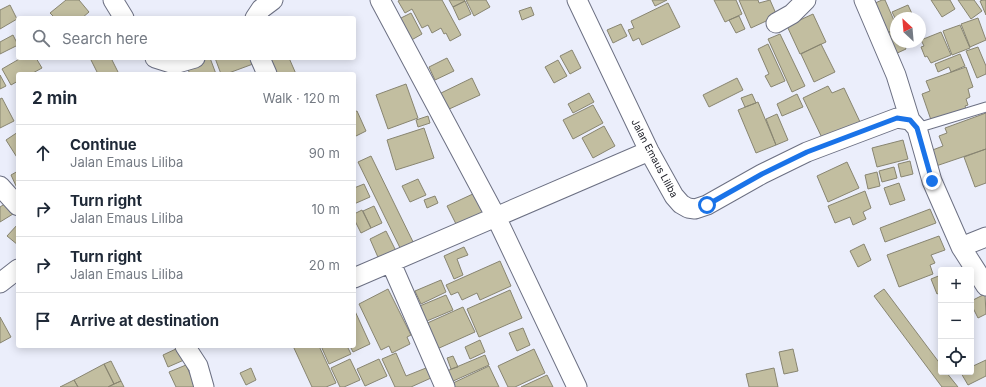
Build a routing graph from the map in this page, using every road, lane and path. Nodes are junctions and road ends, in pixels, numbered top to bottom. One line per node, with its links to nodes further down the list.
1 (113, 0): 7 (street)
2 (273, 0): 8 (street)
3 (380, 0): 19 (street)
4 (577, 0): 16 (street, Jalan Emaus Liliba)
5 (864, 0): 15 (street)
6 (803, 1): 9 (street)
7 (123, 16)
8 (256, 16)
9 (776, 23)
10 (161, 60): 11 (street)
11 (188, 60)
12 (261, 60): 13 (street)
13 (266, 72)
14 (986, 107): 15 (lane)
15 (914, 124): 16 (street, Jalan Emaus Liliba); 21 (street)
16 (649, 151): 19 (street)
17 (0, 186): 18 (street)
18 (16, 204)
19 (496, 217): 22 (street); 30 (street)
20 (986, 236): 21 (street)
21 (961, 247): 26 (street)
22 (391, 263): 24 (street); 29 (street)
23 (16, 271): 25 (street)
24 (356, 277)
25 (0, 283)
26 (986, 286)
27 (190, 348): 28 (street)
28 (204, 387)
29 (445, 387)
30 (577, 387)

